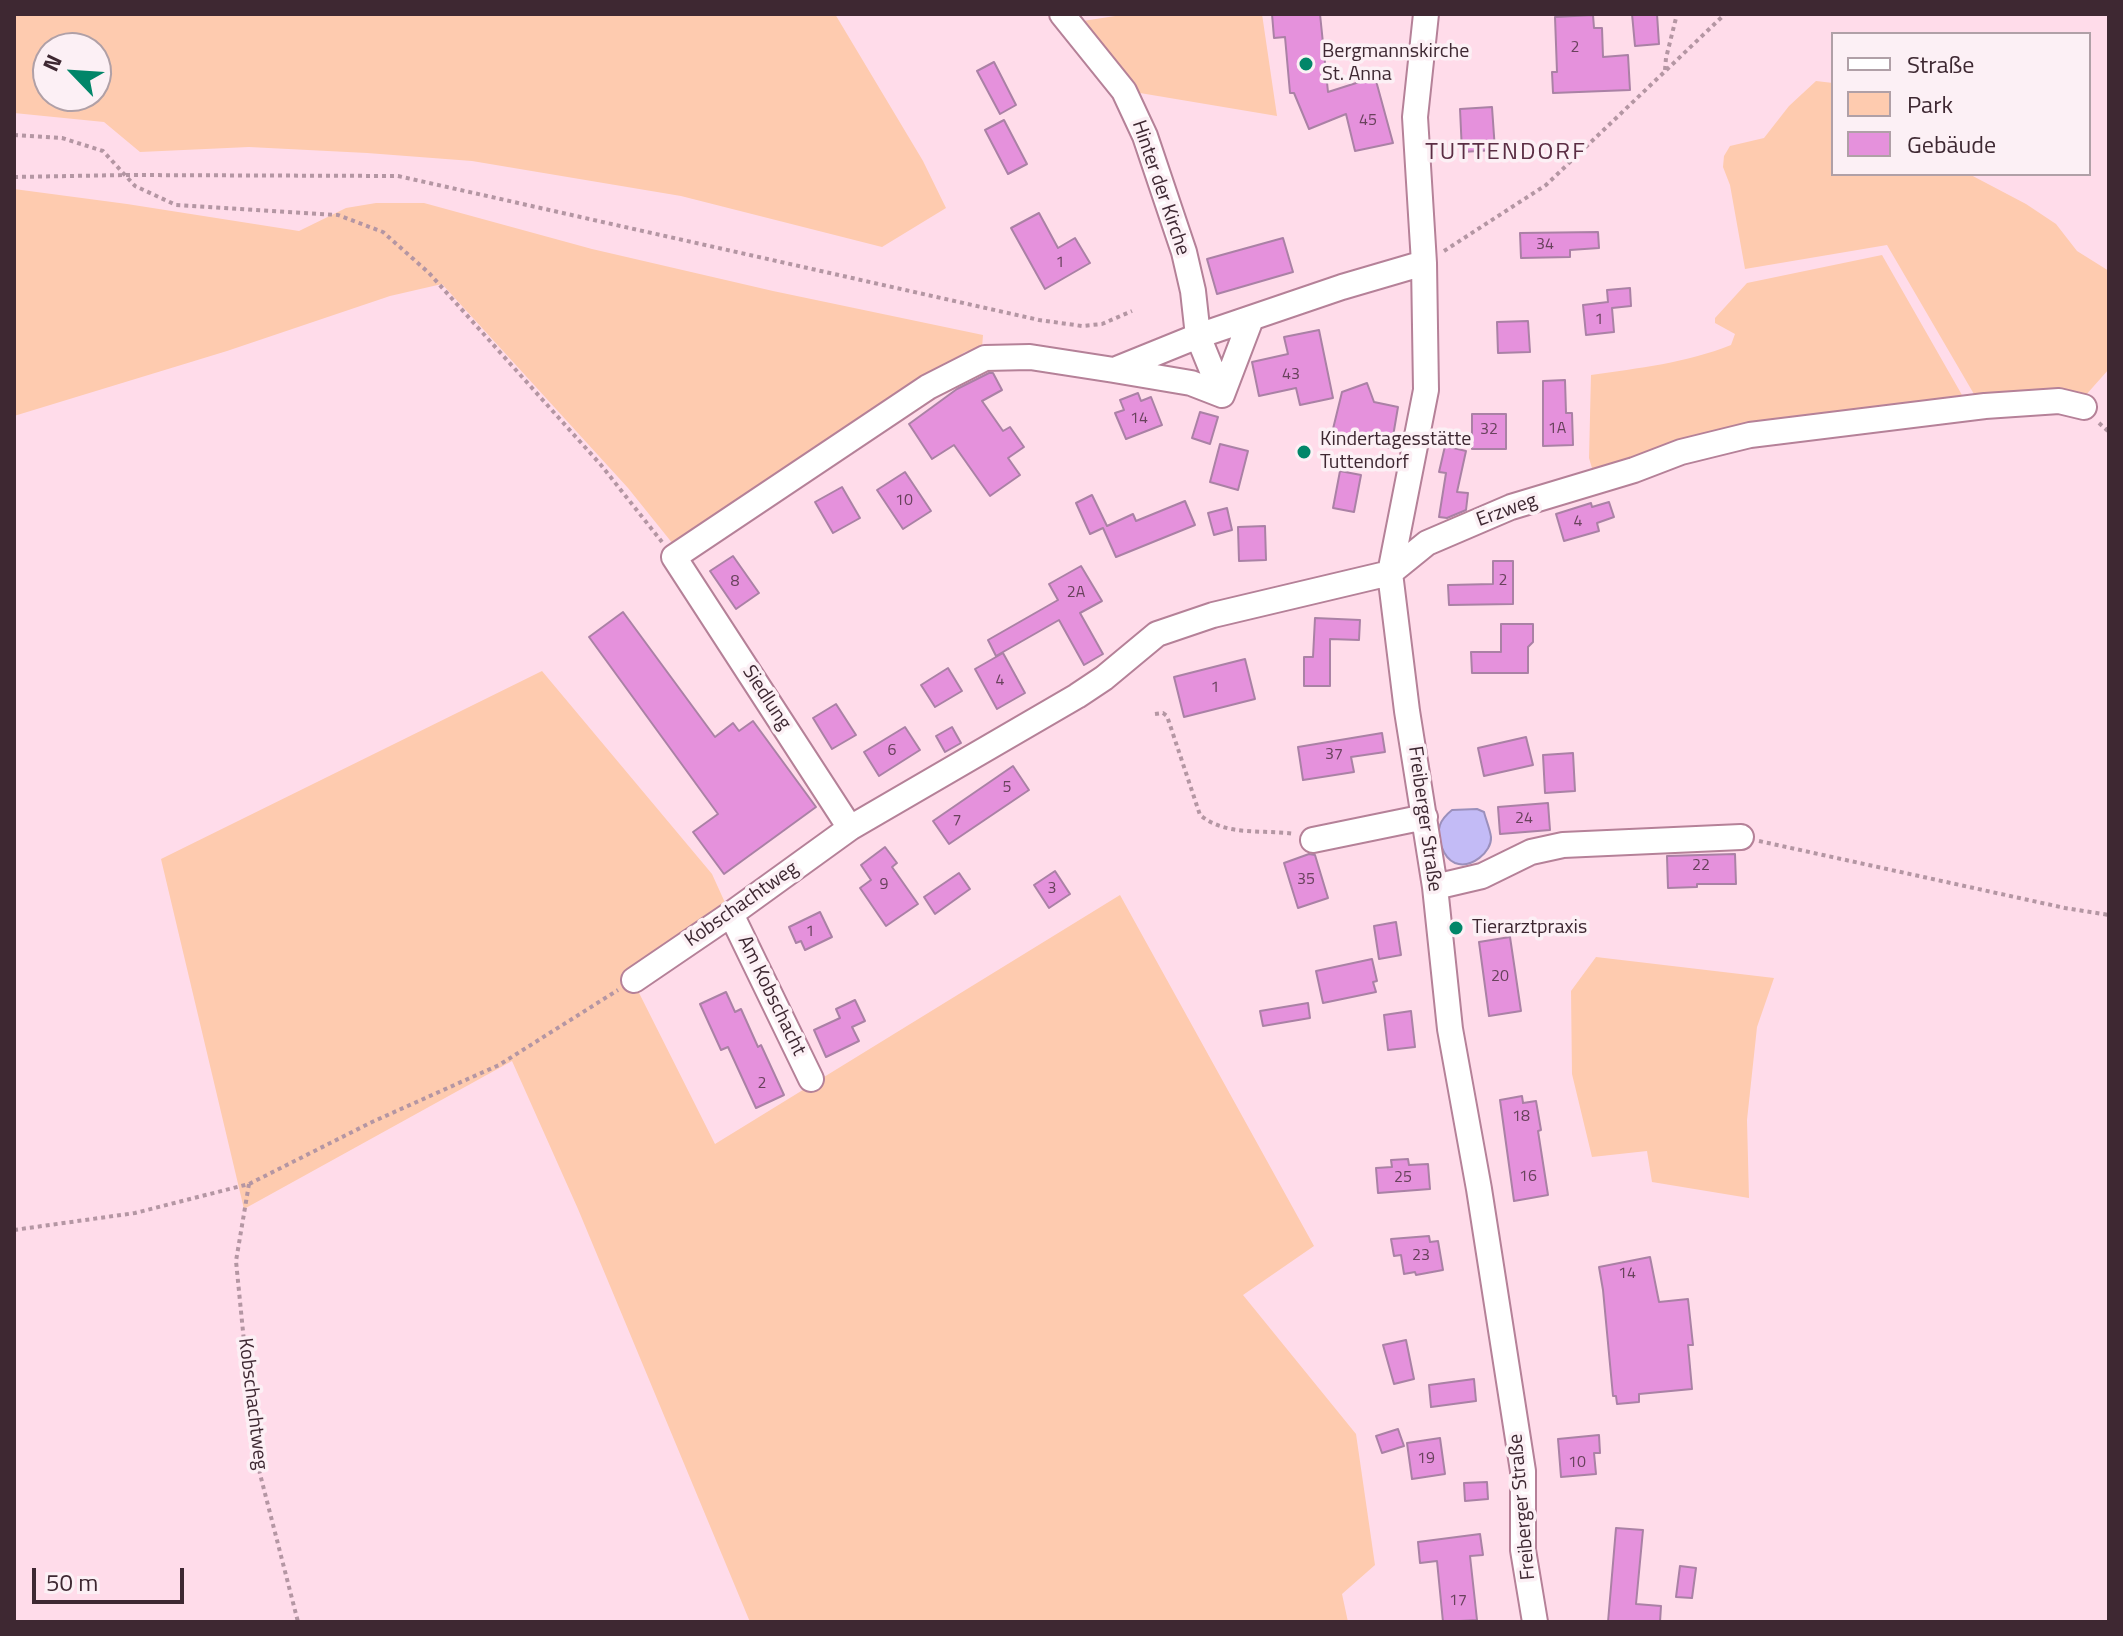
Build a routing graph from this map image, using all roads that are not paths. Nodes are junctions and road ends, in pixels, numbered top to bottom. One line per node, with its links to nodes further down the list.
1 (1062, 14): 5 (street, Hinter der Kirche)
2 (1426, 14): 3 (street, Freiberger Straße)
3 (1424, 263): 4 (street); 9 (street, Freiberger Straße)
4 (1251, 319): 5 (street); 7 (street)
5 (1198, 336): 6 (street); 7 (street)
6 (1114, 370): 7 (street); 11 (street, Siedlung)
7 (1222, 395)
8 (2084, 407): 9 (street, Erzweg)
9 (1390, 573): 10 (street, Freiberger Straße); 11 (street)
10 (1425, 817): 13 (street); 14 (street, Freiberger Straße)
11 (850, 828): 15 (street, Kobschachtweg)
12 (1741, 837): 14 (street)
13 (1313, 840)
14 (1435, 887): 18 (street, Freiberger Straße)
15 (731, 914): 16 (street, Kobschachtweg); 17 (street, Am Kobschacht)
16 (634, 980)
17 (811, 1079)
18 (1535, 1622)

